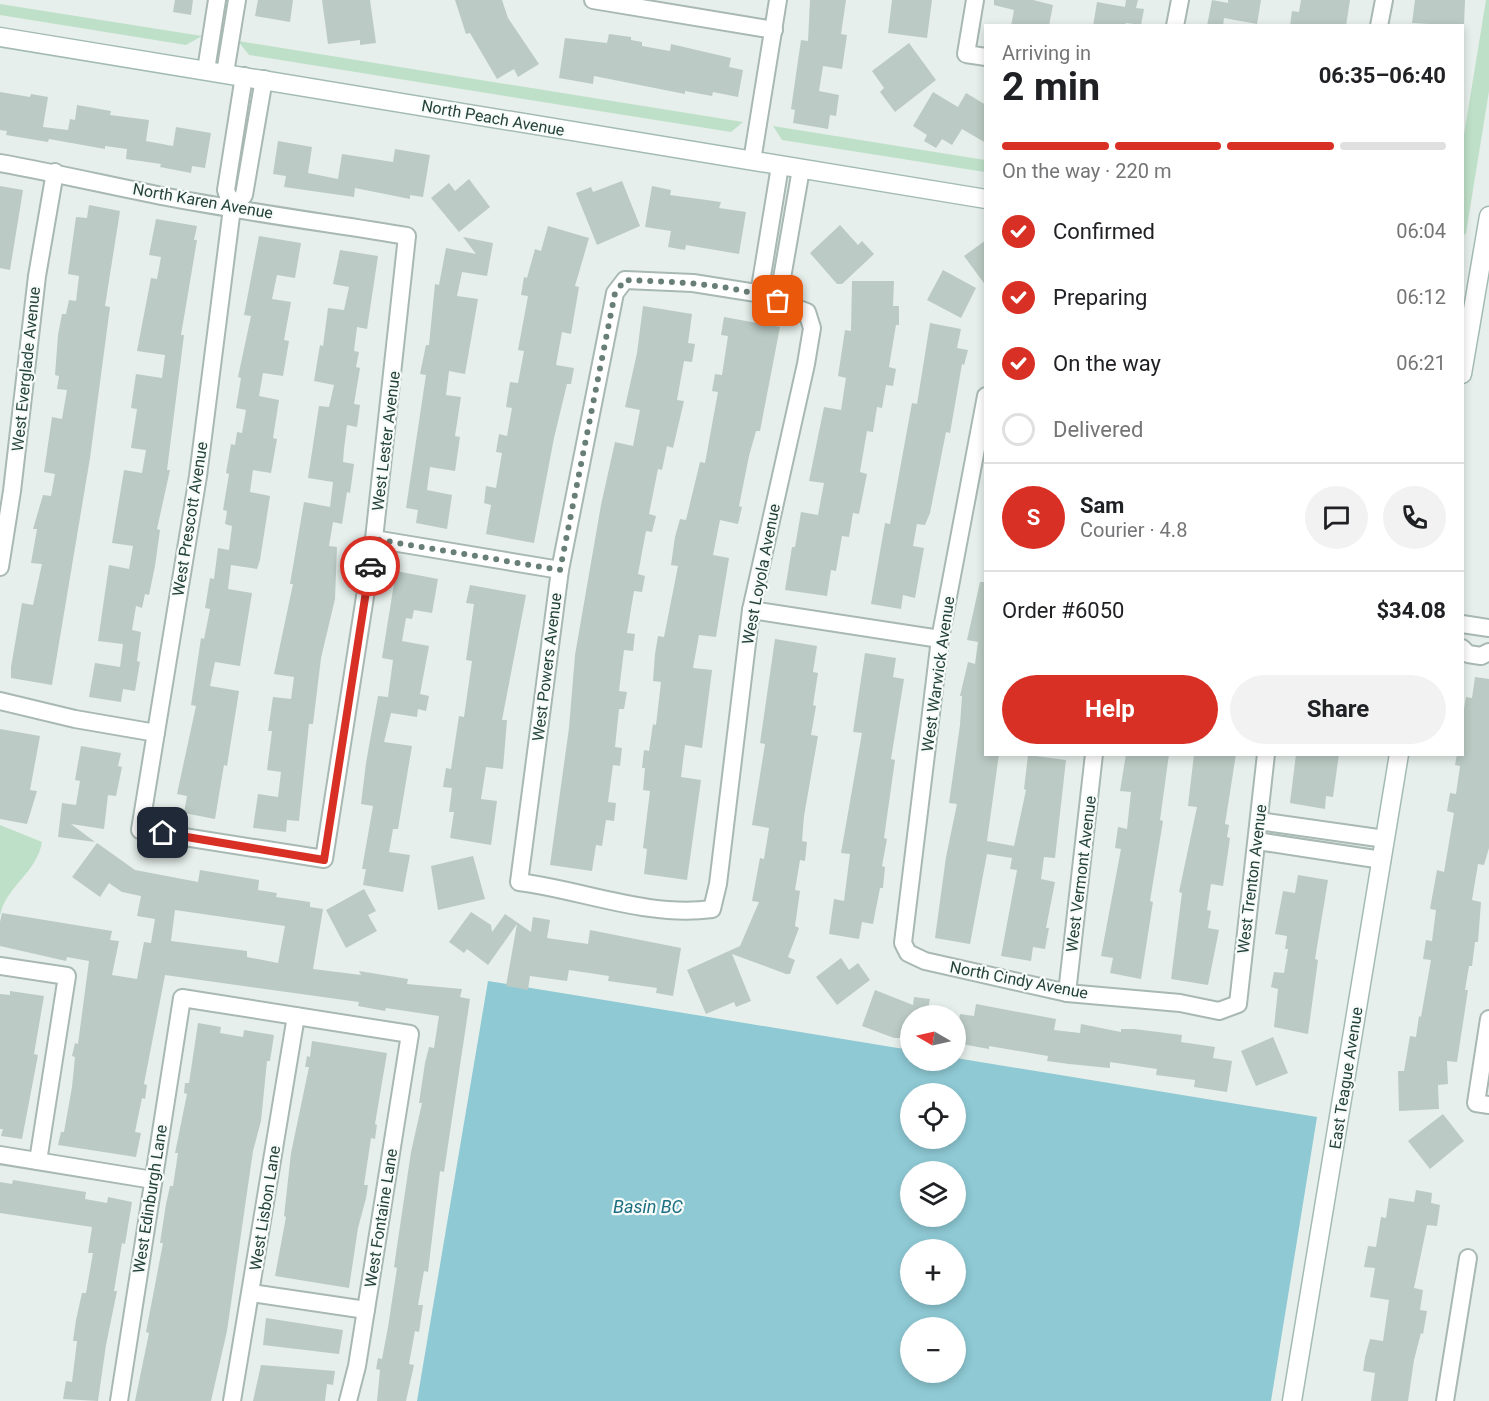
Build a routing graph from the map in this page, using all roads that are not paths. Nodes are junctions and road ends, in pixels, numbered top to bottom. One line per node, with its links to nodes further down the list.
1 (217, 0): 13 (street)
2 (237, 0): 14 (street)
3 (593, 0): 10 (street)
4 (778, 0): 10 (street)
5 (975, 0): 12 (street)
6 (1180, 0): 8 (street)
7 (1384, 0): 9 (street)
8 (1175, 24)
9 (1379, 24)
10 (774, 30): 17 (street)
11 (0, 37): 13 (street, North Peach Avenue)
12 (984, 57)
13 (206, 70): 14 (street, North Peach Avenue)
14 (225, 73): 15 (street, North Peach Avenue)
15 (244, 76): 16 (street, North Peach Avenue); 23 (street, West Prescott Avenue)
16 (264, 79): 17 (street, North Peach Avenue); 23 (street, West Prescott Avenue)
17 (752, 161): 19 (street, North Peach Avenue)
18 (0, 163): 21 (street, North Karen Avenue)
19 (780, 166): 20 (street, North Peach Avenue); 27 (street)
20 (801, 169): 22 (street, North Peach Avenue); 28 (street)
21 (55, 172): 23 (street, North Karen Avenue); 32 (street, West Everglade Avenue)
22 (984, 199)
23 (232, 208): 25 (street, North Karen Avenue); 43 (street, West Prescott Avenue)
24 (1489, 216): 26 (street)
25 (407, 236): 31 (street, West Lester Avenue)
26 (1477, 274): 29 (street)
27 (759, 294): 28 (street); 33 (street, West Powers Avenue)
28 (778, 301): 34 (street, West Loyola Avenue)
29 (1464, 361)
30 (984, 407): 37 (street, West Warwick Avenue)
31 (374, 539): 33 (street); 48 (street, West Lester Avenue)
32 (0, 567)
33 (560, 570): 52 (street, West Powers Avenue)
34 (751, 610): 37 (street); 52 (street, West Loyola Avenue)
35 (1464, 624): 36 (street)
36 (1489, 628)
37 (940, 639): 53 (street, West Warwick Avenue)
38 (1464, 641): 39 (street)
39 (1489, 645)
40 (1464, 650): 41 (street)
41 (1489, 652)
42 (0, 701): 43 (street)
43 (156, 733): 48 (street, West Prescott Avenue)
44 (1094, 756): 55 (street, West Vermont Avenue)
45 (1266, 756): 47 (street, West Trenton Avenue)
46 (1399, 756): 49 (street, East Teague Avenue)
47 (1259, 821): 49 (street); 50 (street, West Trenton Avenue)
48 (140, 830)
49 (1385, 839): 51 (street, East Teague Avenue)
50 (1257, 840): 51 (street); 56 (street, West Trenton Avenue)
51 (1382, 860): 69 (street, East Teague Avenue)
52 (712, 909)
53 (908, 953): 55 (street, North Cindy Avenue)
54 (0, 966): 61 (street)
55 (1067, 993): 56 (street, North Cindy Avenue)
56 (1238, 1004)
57 (296, 1016): 62 (street, West Edinburgh Lane); 64 (street, West Lisbon Lane); 65 (street, West Fontaine Lane)
58 (1489, 1019): 59 (street)
59 (1482, 1104)
60 (0, 1155): 61 (street)
61 (38, 1161): 62 (street)
62 (153, 1180): 66 (street, West Edinburgh Lane)
63 (1468, 1258): 70 (street)
64 (251, 1293): 65 (street); 67 (street, West Lisbon Lane)
65 (366, 1310): 68 (street, West Fontaine Lane)
66 (119, 1401)
67 (232, 1401)
68 (348, 1401)
69 (1292, 1401)
70 (1445, 1401)

